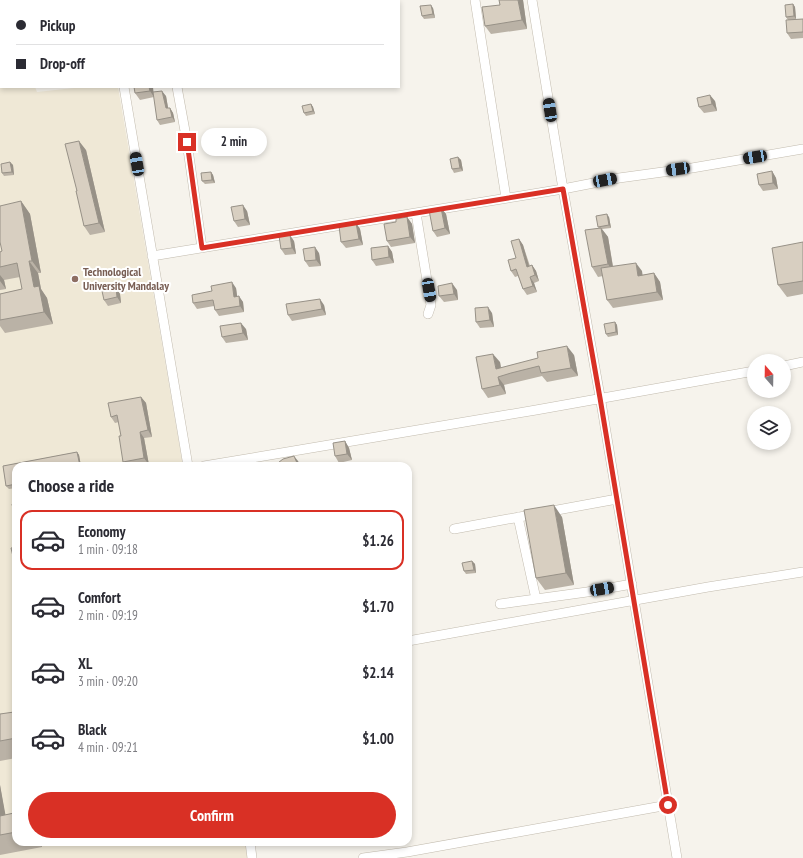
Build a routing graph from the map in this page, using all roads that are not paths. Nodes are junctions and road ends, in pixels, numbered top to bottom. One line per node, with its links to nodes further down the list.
1 (475, 0): 7 (street)
2 (532, 0): 6 (street)
3 (124, 88): 10 (street)
4 (177, 88): 9 (street)
5 (803, 149): 6 (street)
6 (563, 189): 7 (street); 15 (street)
7 (506, 198): 8 (street)
8 (416, 213): 9 (street); 11 (street)
9 (202, 248): 10 (street)
10 (152, 256): 16 (street)
11 (428, 314)
12 (803, 362): 13 (street)
13 (791, 365)
14 (747, 372): 15 (street)
15 (600, 398): 17 (street); 18 (street)
16 (187, 462)
17 (229, 462)
18 (617, 499): 19 (street); 22 (street)
19 (518, 517): 20 (street); 23 (street)
20 (454, 529)
21 (803, 572): 24 (street)
22 (632, 584): 23 (street); 24 (street)
23 (536, 599): 25 (street)
24 (634, 601): 26 (street); 27 (street)
25 (500, 604)
26 (412, 640)
27 (668, 805): 29 (street); 32 (street)
28 (250, 846): 30 (street)
29 (408, 855): 31 (street)
30 (252, 858)
31 (363, 858)
32 (677, 858)

